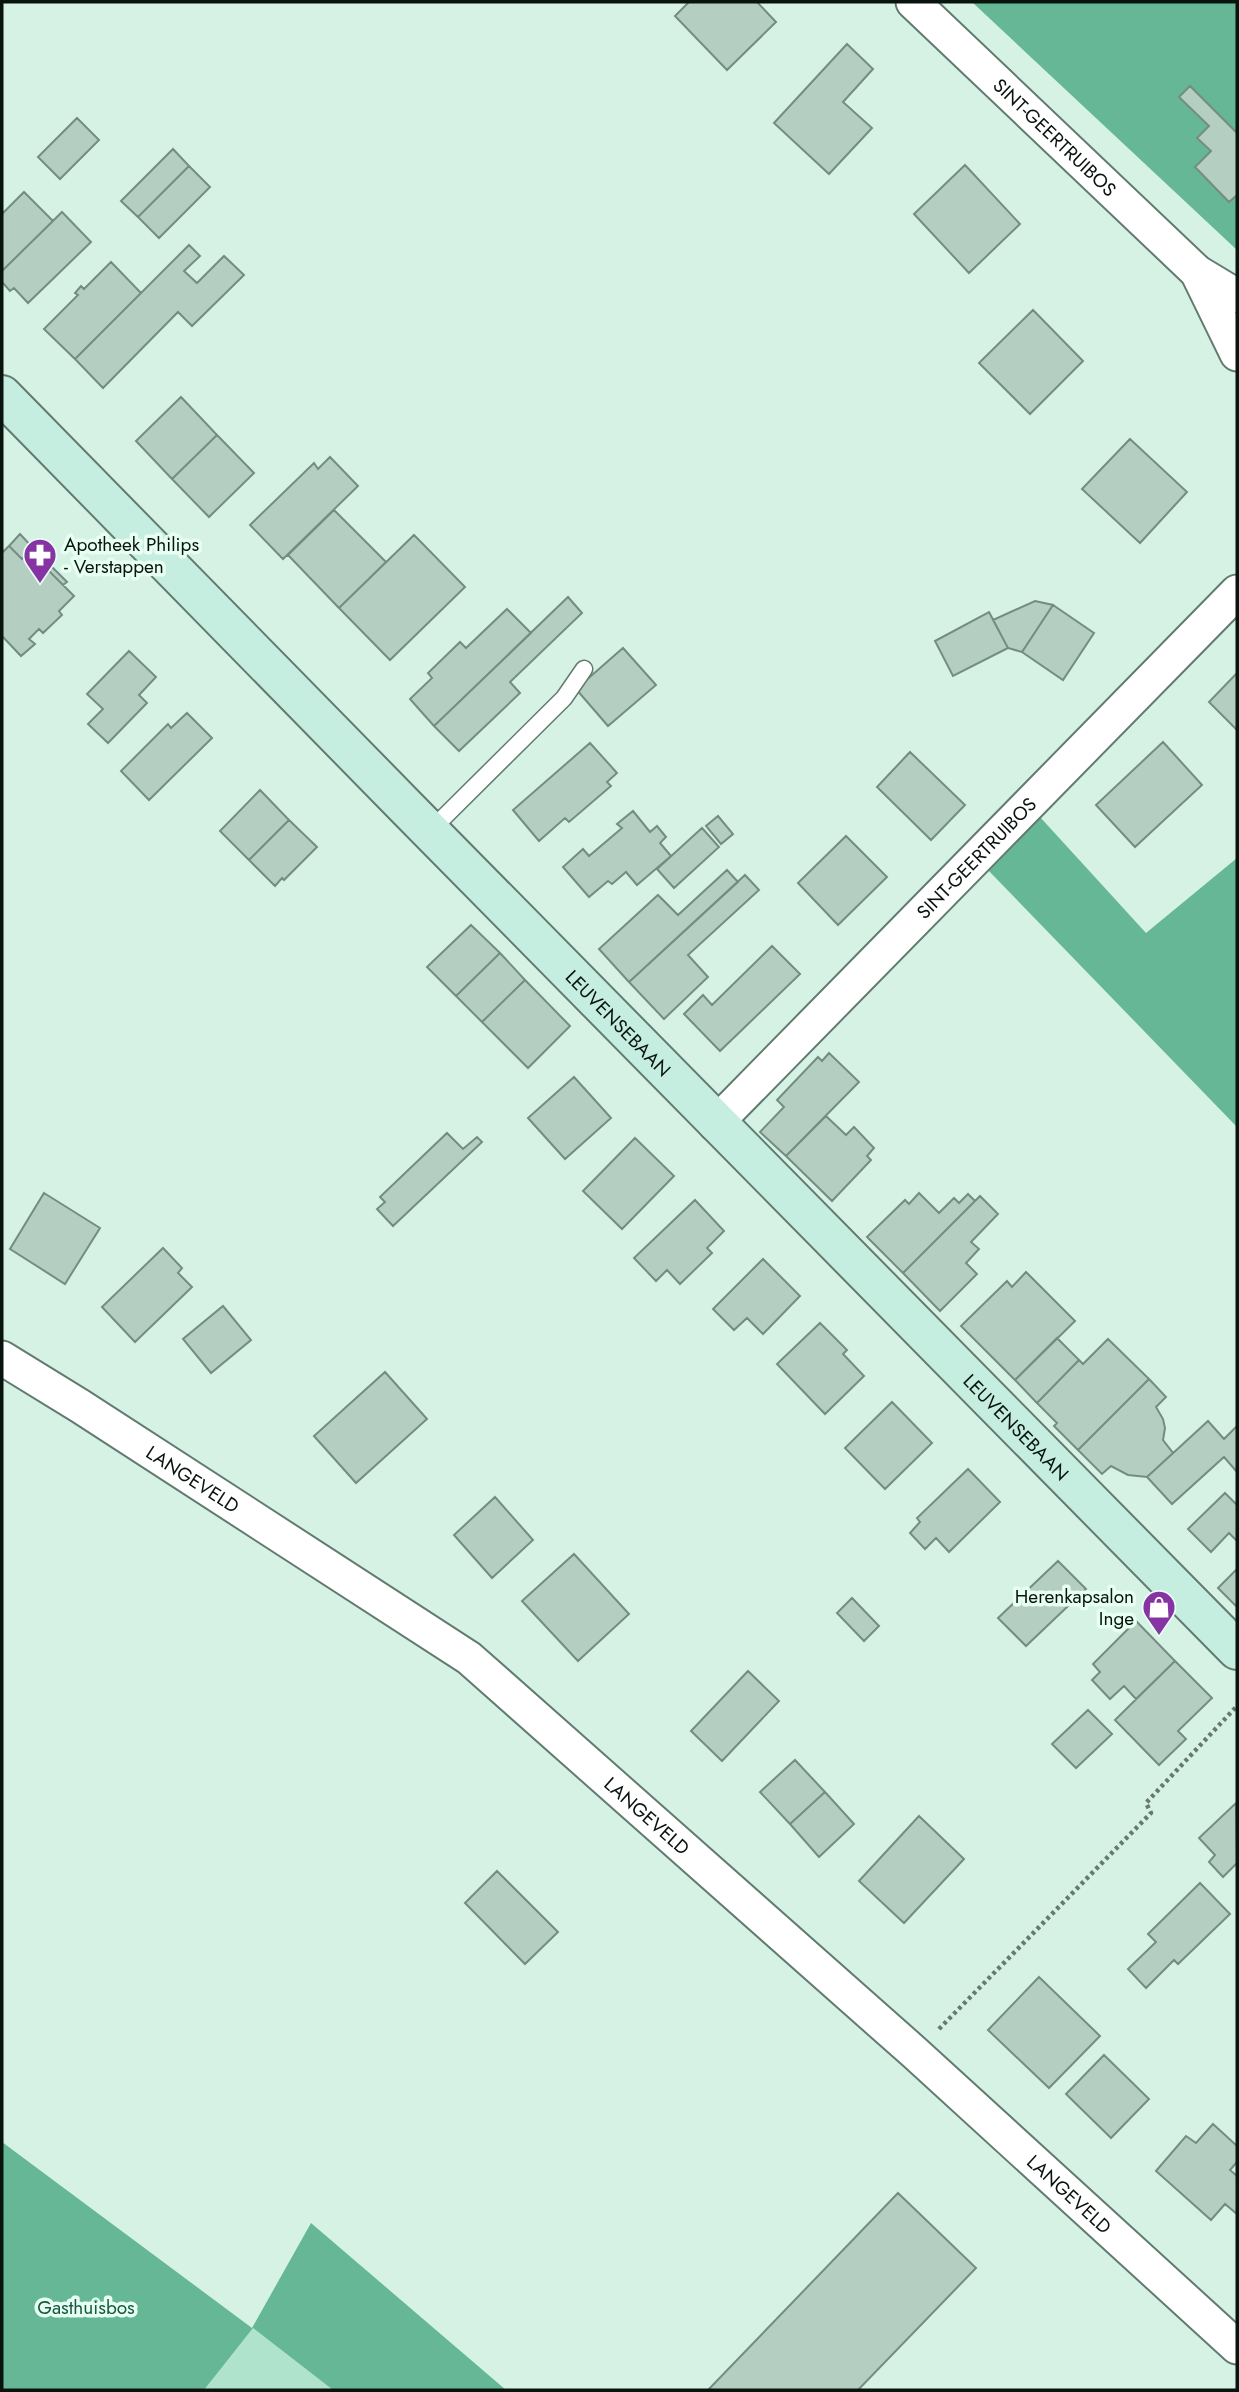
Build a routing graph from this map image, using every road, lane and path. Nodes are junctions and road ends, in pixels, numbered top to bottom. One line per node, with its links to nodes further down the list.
1 (912, 2): 2 (street, SINT-GEERTRUIBOS)
2 (1197, 272): 3 (street, SINT-GEERTRUIBOS); 4 (street, SINT-GEERTRUIBOS)
3 (1237, 296)
4 (1237, 354)
5 (2, 395): 8 (street, LEUVENSEBAAN)
6 (1237, 592): 9 (street, SINT-GEERTRUIBOS)
7 (584, 669): 8 (lane)
8 (431, 830): 9 (street, LEUVENSEBAAN)
9 (715, 1124): 11 (street, LEUVENSEBAAN)
10 (2, 1358): 13 (street, LANGEVELD)
11 (1237, 1650)
12 (1237, 1706): 13 (path)
13 (915, 2053): 14 (street, LANGEVELD)
14 (1237, 2347)

